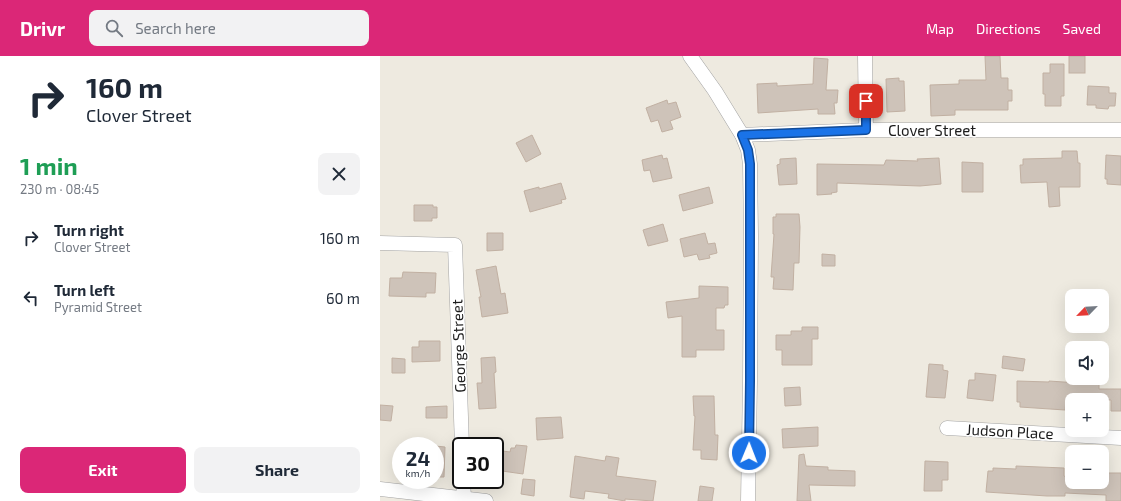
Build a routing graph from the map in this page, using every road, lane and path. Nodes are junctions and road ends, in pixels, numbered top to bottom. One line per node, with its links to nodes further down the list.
1 (690, 56): 5 (street)
2 (865, 56): 3 (street)
3 (866, 130): 4 (street, Clover Street); 5 (street, Clover Street)
4 (1121, 130)
5 (742, 135): 14 (street)
6 (380, 243): 8 (street, George Street)
7 (947, 428): 9 (street, Judson Place)
8 (462, 437)
9 (1121, 438)
10 (380, 489): 12 (street)
11 (464, 489): 12 (street)
12 (464, 498): 13 (street)
13 (486, 501)
14 (748, 501)

